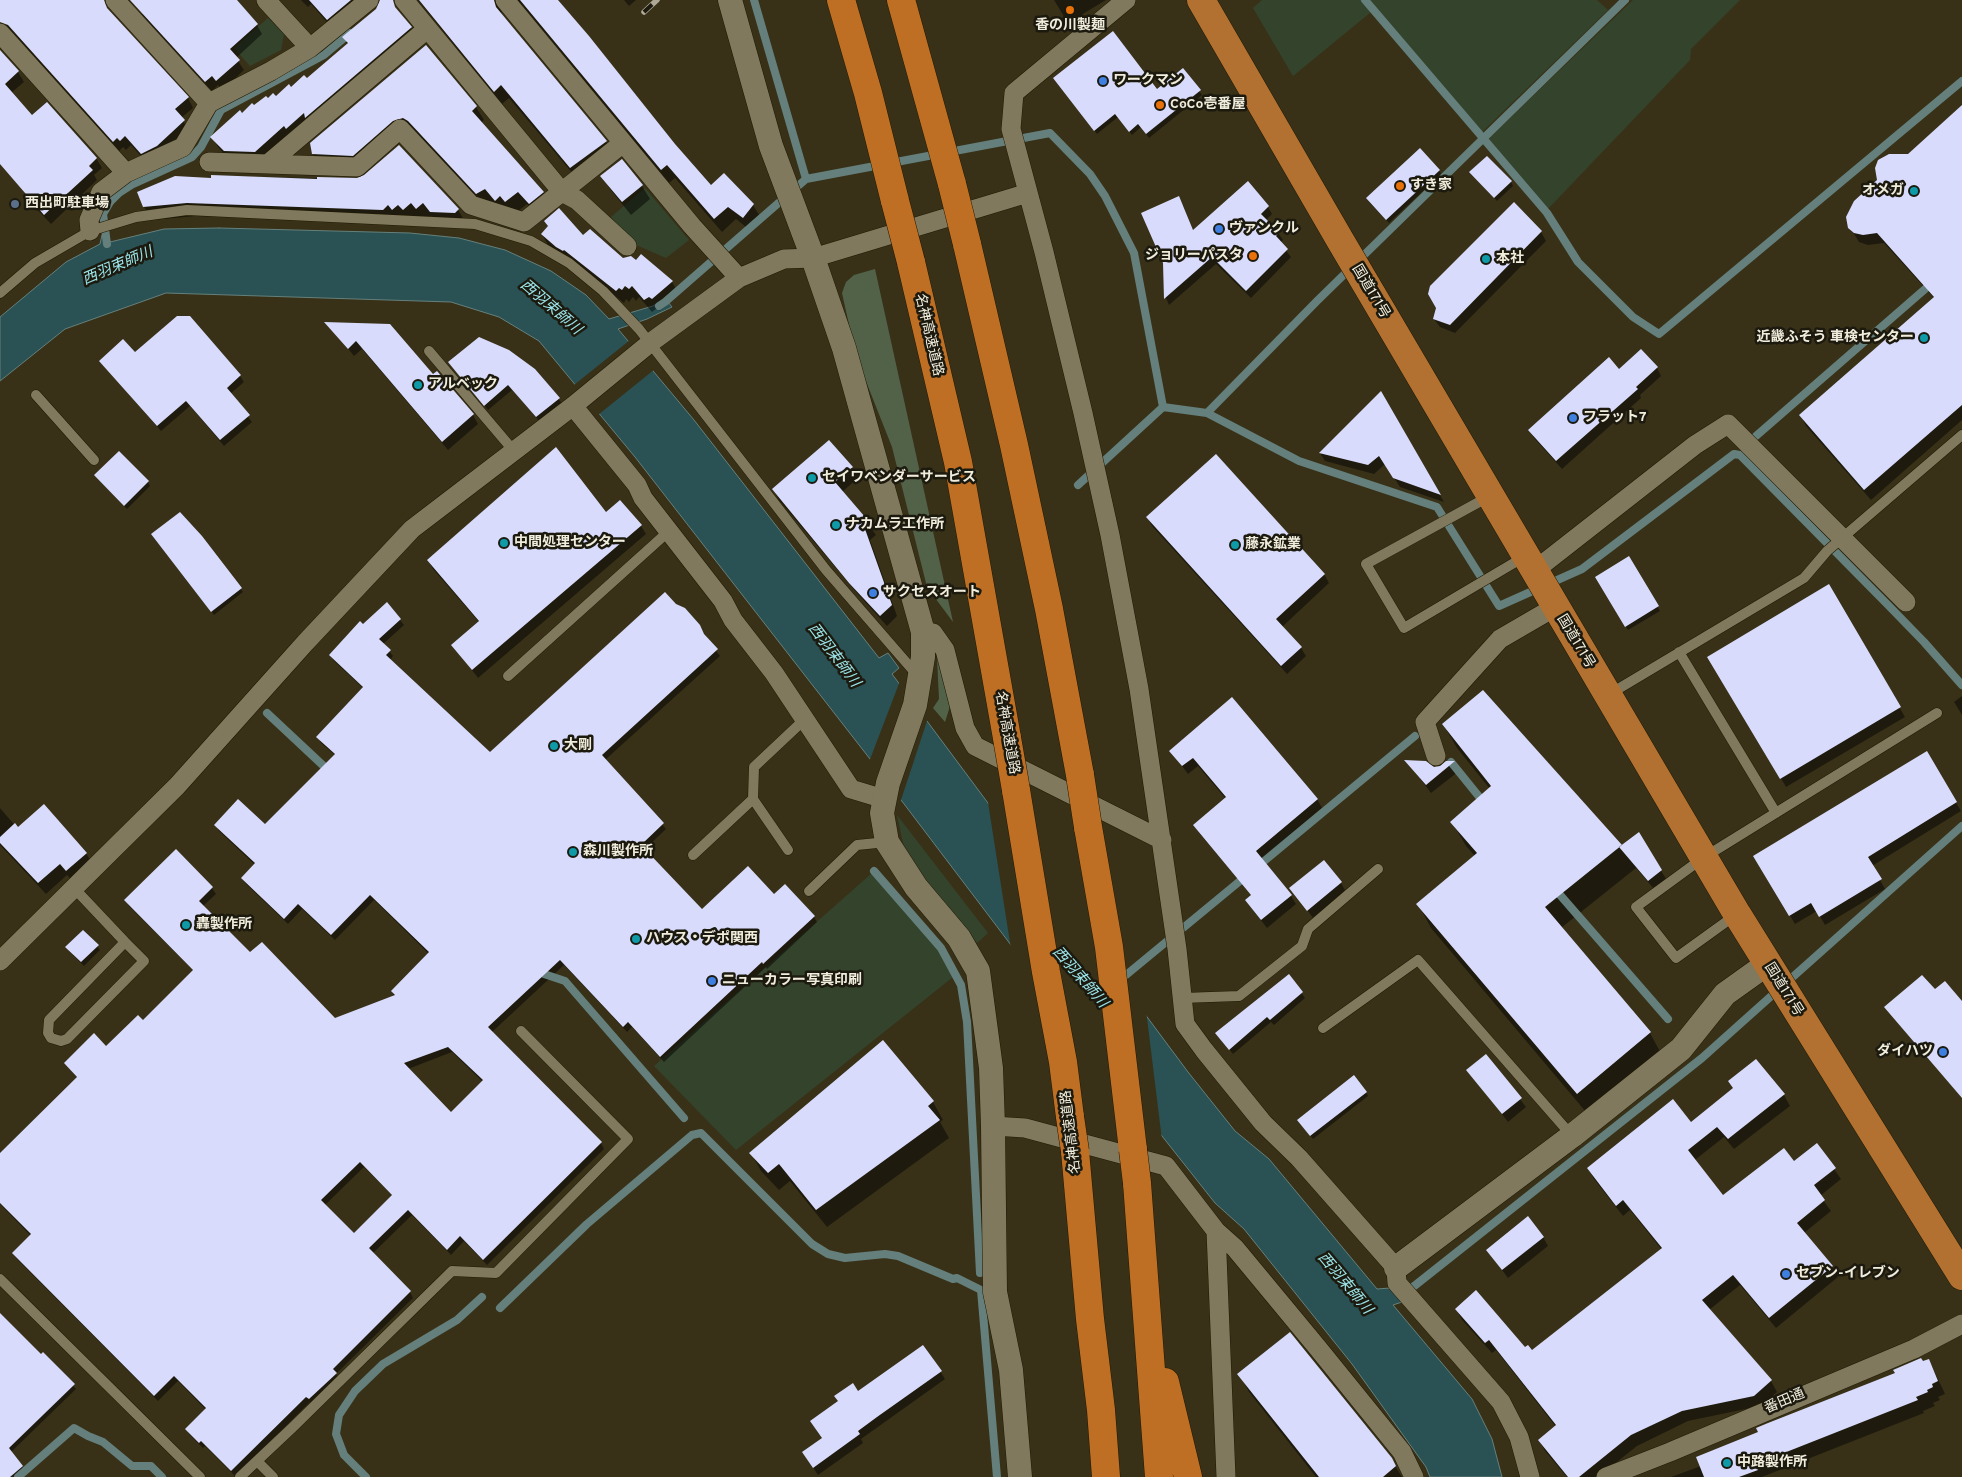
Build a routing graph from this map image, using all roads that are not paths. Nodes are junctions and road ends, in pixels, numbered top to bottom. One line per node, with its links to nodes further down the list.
1 (115, 0): 14 (street)
2 (266, 0): 13 (street)
3 (369, 0): 13 (street)
4 (505, 0): 15 (street)
5 (730, 0): 23 (street)
6 (841, 0): 78 (highway, 名神高速道路, bridge)
7 (902, 0): 71 (highway, bridge)
8 (1126, 0): 20 (street)
9 (1201, 0): 33 (highway, 国道171号)
10 (406, 3): 11 (street)
11 (427, 29): 17 (street); 19 (street)
12 (0, 33): 18 (street)
13 (310, 48): 14 (street)
14 (209, 103): 18 (street)
15 (624, 143): 19 (street); 24 (street)
16 (209, 162): 17 (street)
17 (269, 163): 19 (street)
18 (126, 173): 21 (street)
19 (562, 192): 22 (street)
20 (1028, 193): 23 (street); 50 (street)
21 (100, 228): 25 (lane); 26 (lane)
22 (627, 246)
23 (813, 258): 24 (street); 39 (street)
24 (733, 273): 26 (street)
25 (0, 293)
26 (644, 336): 29 (street); 42 (lane)
27 (429, 351): 31 (lane)
28 (36, 395): 32 (lane)
29 (573, 406): 31 (street); 34 (street)
30 (1962, 435): 35 (lane)
31 (513, 450): 56 (street)
32 (94, 460)
33 (1491, 496): 36 (highway, 国道171号); 36 (lane)
34 (669, 531): 41 (lane); 45 (street)
35 (1834, 546): 36 (street); 38 (street); 40 (lane)
36 (1530, 564): 37 (highway, 国道171号)
37 (1552, 602): 43 (highway, 国道171号); 46 (street)
38 (1906, 602)
39 (923, 632): 42 (street); 50 (street)
40 (1679, 652): 43 (lane); 49 (lane)
41 (508, 676)
42 (920, 678): 47 (street)
43 (1607, 695): 54 (highway, 国道171号)
44 (1937, 713): 49 (lane)
45 (805, 719): 47 (street); 48 (lane)
46 (1436, 756)
47 (886, 791): 51 (street)
48 (753, 800): 52 (lane); 53 (lane)
49 (1776, 813): 54 (lane)
50 (1162, 840): 62 (street)
51 (887, 842): 57 (lane); 65 (street)
52 (788, 850)
53 (693, 855)
54 (1703, 858): 58 (highway, 国道171号); 58 (lane)
55 (1378, 869): 62 (lane)
56 (74, 888): 59 (lane); 60 (street)
57 (809, 891)
58 (1737, 914): 61 (highway, 国道171号)
59 (125, 942): 59 (lane)
60 (0, 961)
61 (1771, 970): 66 (street); 69 (highway, 国道171号)
62 (1182, 998): 68 (street)
63 (1324, 1028): 66 (lane)
64 (521, 1031): 73 (lane)
65 (993, 1126): 67 (street); 77 (street)
66 (1572, 1136): 68 (street)
67 (1216, 1231): 81 (street); 82 (street)
68 (1396, 1275): 83 (street)
69 (1962, 1276)
70 (0, 1279): 74 (lane)
71 (1146, 1303): 79 (highway); 80 (highway)
72 (1962, 1324): 84 (street, 番田通)
73 (257, 1461): 75 (lane); 76 (lane)
74 (200, 1477)
75 (240, 1477)
76 (273, 1477)
77 (1020, 1477)
78 (1106, 1477)
79 (1158, 1477)
80 (1188, 1477)
81 (1226, 1477)
82 (1414, 1477)
83 (1530, 1477)
84 (1606, 1477)

